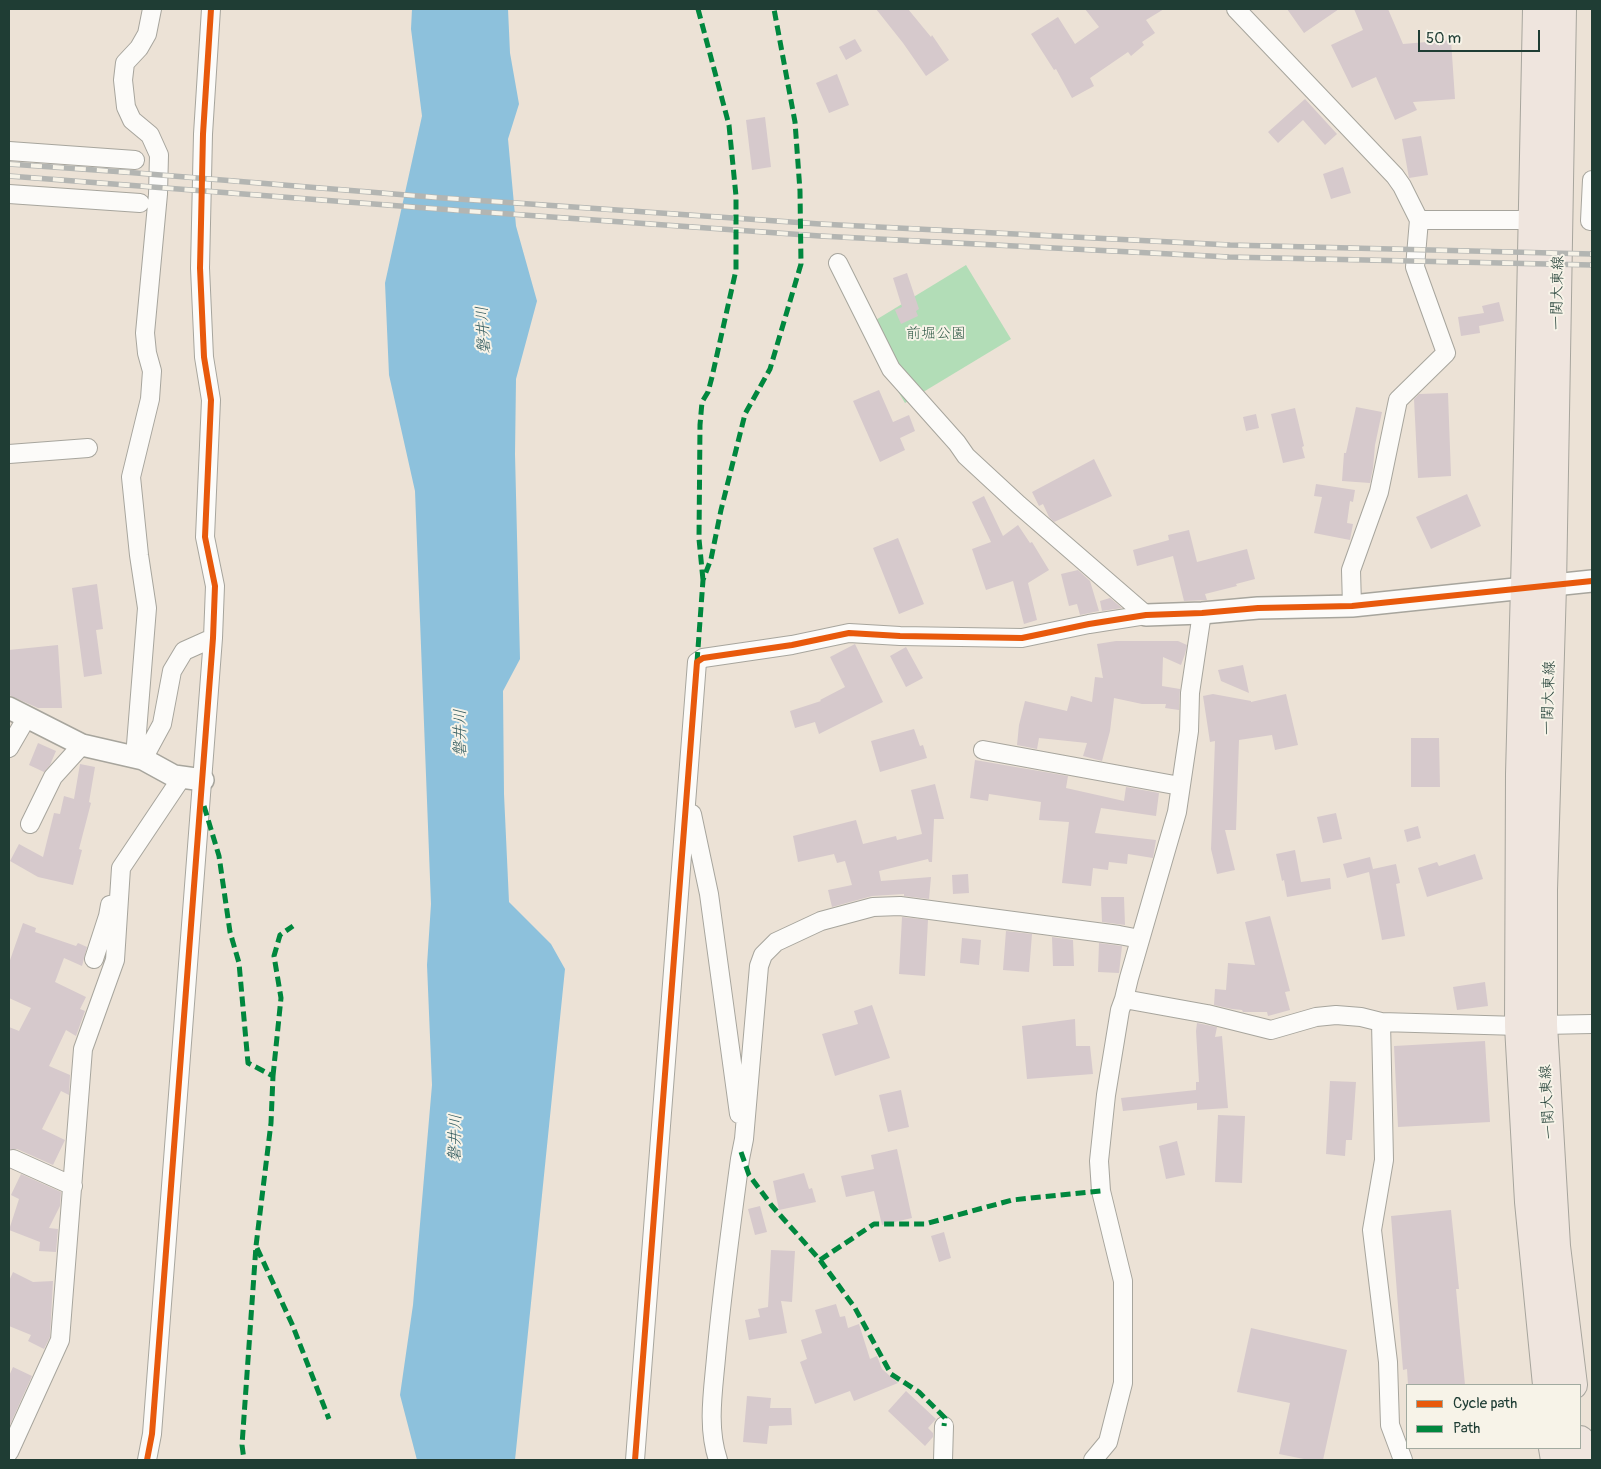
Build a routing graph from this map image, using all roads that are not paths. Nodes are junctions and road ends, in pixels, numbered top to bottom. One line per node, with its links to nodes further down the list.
1 (152, 9): 28 (street)
2 (211, 9): 23 (street)
3 (1236, 9): 11 (street)
4 (1537, 9): 12 (main road, 一関大東線)
5 (1562, 9): 18 (main road, 一関大東線)
6 (9, 151): 7 (street)
7 (135, 160)
8 (1592, 180): 13 (street)
9 (9, 194): 10 (street)
10 (140, 203)
11 (1419, 220): 12 (street); 20 (street)
12 (1533, 220): 19 (main road, 一関大東線)
13 (1592, 221)
14 (838, 263): 22 (street)
15 (88, 448): 16 (street)
16 (9, 454)
17 (1592, 581): 18 (street)
18 (1552, 586): 19 (street); 39 (main road, 一関大東線)
19 (1525, 589): 20 (street); 39 (main road, 一関大東線)
20 (1352, 606): 21 (street)
21 (1202, 613): 22 (street); 30 (street)
22 (1146, 615): 31 (street)
23 (212, 638): 28 (street); 29 (street)
24 (18, 713): 25 (street); 26 (street)
25 (82, 745): 28 (street); 32 (street)
26 (9, 748)
27 (983, 750): 30 (street)
28 (139, 758): 29 (street)
29 (193, 778): 33 (street); 47 (street)
30 (1180, 786): 34 (street)
31 (688, 794): 40 (street); 48 (street)
32 (30, 824)
33 (119, 903): 35 (street); 42 (street)
34 (1140, 939): 36 (street); 40 (street)
35 (94, 959)
36 (1124, 999): 37 (street); 51 (street)
37 (1382, 1022): 39 (street); 52 (street)
38 (1592, 1024): 39 (street)
39 (1531, 1026): 43 (main road, 一関大東線); 44 (main road, 一関大東線)
40 (744, 1139): 49 (street)
41 (13, 1159): 42 (street)
42 (72, 1186): 46 (street)
43 (1547, 1384)
44 (1573, 1384)
45 (944, 1426): 50 (street)
46 (11, 1443)
47 (147, 1460)
48 (635, 1460)
49 (718, 1460)
50 (943, 1460)
51 (1093, 1460)
52 (1403, 1460)

